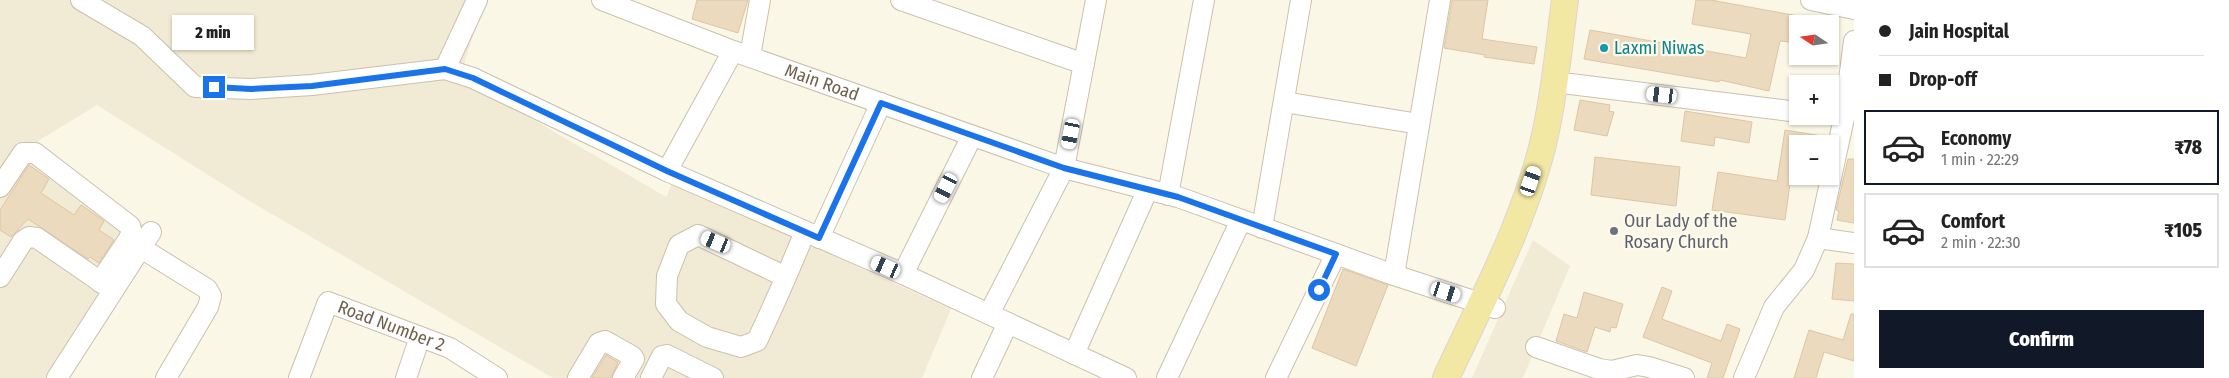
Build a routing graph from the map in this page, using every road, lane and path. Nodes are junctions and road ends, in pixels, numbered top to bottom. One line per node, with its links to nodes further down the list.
1 (81, 0): 17 (street)
2 (477, 0): 17 (street)
3 (602, 0): 15 (street, Main Road)
4 (760, 0): 15 (street)
5 (901, 0): 16 (street)
6 (1096, 0): 16 (street)
7 (1204, 0): 29 (street)
8 (1301, 0): 19 (street)
9 (1440, 0): 23 (street)
10 (1565, 0): 18 (main road)
11 (1580, 0): 18 (main road)
12 (1811, 0): 13 (street)
13 (1854, 9)
14 (1854, 41): 22 (street)
15 (742, 53): 20 (street, Main Road); 26 (street)
16 (1084, 64): 25 (street)
17 (445, 69): 26 (street)
18 (1560, 82): 21 (street); 41 (main road)
19 (1284, 102): 23 (street); 31 (street)
20 (881, 103): 24 (street, Main Road); 32 (street)
21 (1789, 111)
22 (1842, 118): 33 (street)
23 (1419, 124): 37 (street)
24 (972, 136): 25 (street, Main Road); 36 (street)
25 (1064, 168): 28 (street, Main Road); 42 (street)
26 (667, 171): 32 (street)
27 (0, 187): 40 (street)
28 (1148, 189): 29 (street, Main Road); 46 (street)
29 (1168, 194): 30 (street, Main Road)
30 (1241, 220): 31 (street, Main Road); 59 (street)
31 (1262, 228): 35 (street, Main Road)
32 (812, 235): 36 (street); 39 (street)
33 (1818, 238): 34 (street); 64 (street)
34 (1854, 244)
35 (1336, 254): 37 (street, Main Road); 60 (street)
36 (902, 274): 42 (street)
37 (1394, 275): 41 (street, Main Road)
38 (0, 277): 40 (street)
39 (786, 277): 39 (street)
40 (107, 287): 48 (street); 49 (street)
41 (1488, 306): 61 (main road); 62 (main road)
42 (989, 314): 43 (street)
43 (1008, 324): 46 (street); 57 (street)
44 (420, 337): 50 (street, Road Number 2); 51 (street); 52 (street, Road Number 2)
45 (1536, 347): 63 (street)
46 (1074, 354): 47 (street)
47 (1098, 372): 58 (street)
48 (57, 378)
49 (166, 378)
50 (299, 378)
51 (406, 378)
52 (497, 378)
53 (578, 378): 54 (street)
54 (623, 378)
55 (651, 378): 56 (street)
56 (713, 378)
57 (982, 378)
58 (1126, 378)
59 (1167, 378)
60 (1276, 378)
61 (1446, 378)
62 (1465, 378)
63 (1684, 378)
64 (1744, 378)

